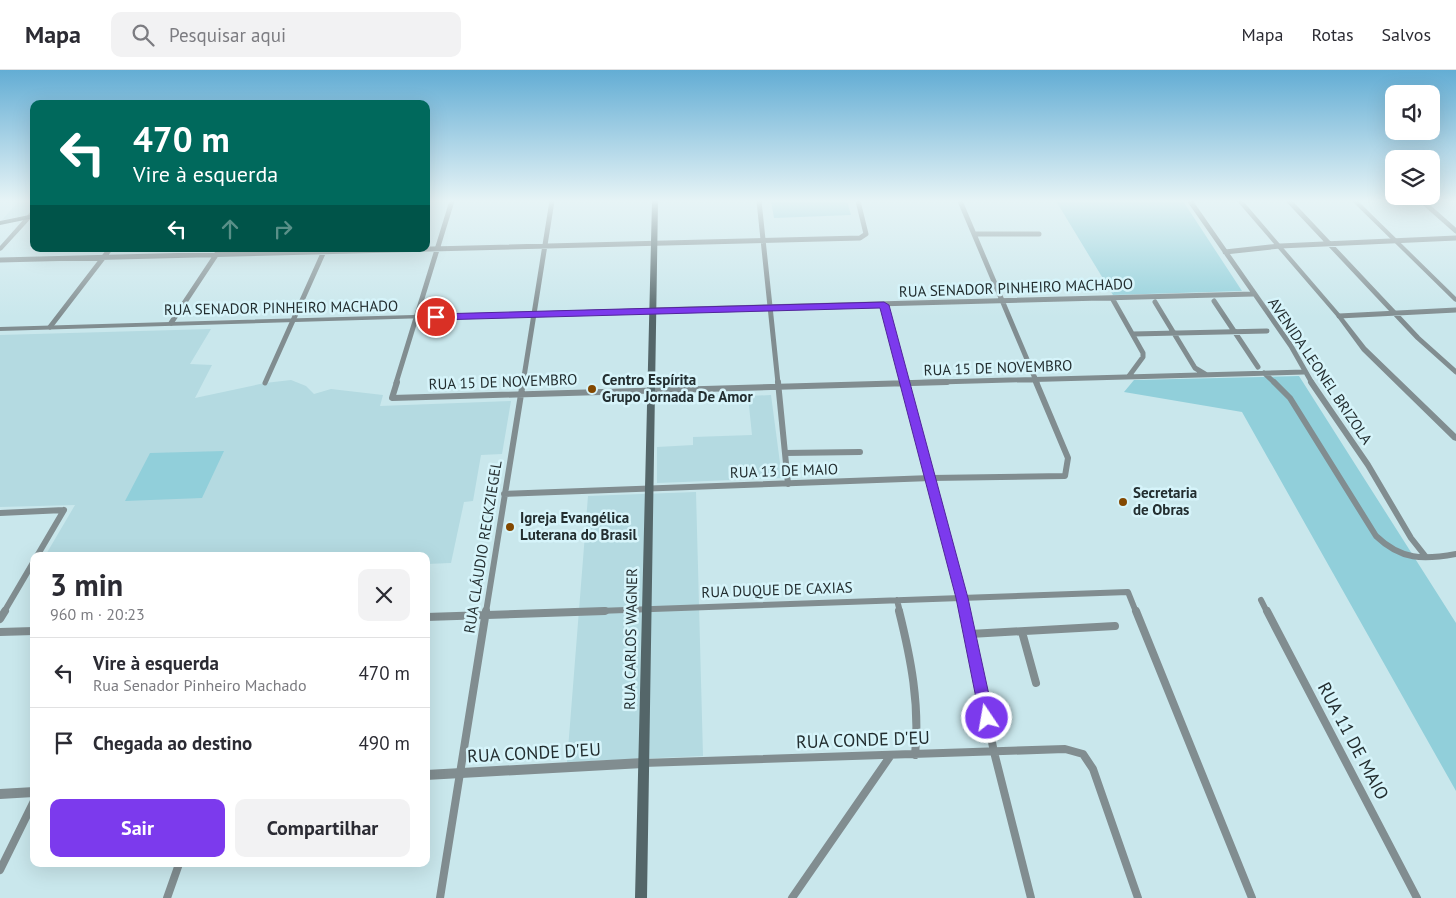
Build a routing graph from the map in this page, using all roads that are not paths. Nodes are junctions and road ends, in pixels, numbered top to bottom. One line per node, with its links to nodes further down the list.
1 (10, 240): 17 (street)
2 (441, 240): 19 (street)
3 (546, 240): 15 (street, RUA CLÁUDIO RECKZIEGEL)
4 (654, 240): 13 (main road, RUA CARLOS WAGNER)
5 (762, 240): 6 (street); 13 (street); 35 (street)
6 (780, 240)
7 (976, 240): 31 (street)
8 (1217, 240): 24 (street, AVENIDA LEONEL BRIZOLA)
9 (1274, 240): 16 (street)
10 (1325, 240): 14 (street)
11 (1423, 240): 12 (street)
12 (1395, 241): 14 (street); 30 (street)
13 (654, 243): 15 (street); 36 (main road, RUA CARLOS WAGNER)
14 (1329, 244): 16 (street); 38 (street)
15 (545, 246): 19 (street); 39 (street, RUA CLÁUDIO RECKZIEGEL)
16 (1280, 246): 24 (street); 40 (street)
17 (0, 250)
18 (430, 250): 19 (street)
19 (438, 250): 41 (street)
20 (108, 252): 26 (street)
21 (218, 252): 25 (street)
22 (297, 252): 25 (street)
23 (324, 252): 42 (street)
24 (1225, 252): 28 (street, AVENIDA LEONEL BRIZOLA)
25 (216, 255): 26 (street); 43 (street)
26 (103, 258): 27 (street); 44 (street)
27 (0, 260)
28 (1253, 294): 29 (street, RUA SENADOR PINHEIRO MACHADO); 51 (street, AVENIDA LEONEL BRIZOLA)
29 (1112, 298): 31 (street, RUA SENADOR PINHEIRO MACHADO); 49 (street)
30 (1456, 300)
31 (1001, 301): 34 (street, RUA SENADOR PINHEIRO MACHADO); 56 (street)
32 (1214, 301): 47 (street)
33 (1155, 302): 48 (street)
34 (884, 305): 35 (street, RUA SENADOR PINHEIRO MACHADO); 58 (street)
35 (769, 308): 36 (street, RUA SENADOR PINHEIRO MACHADO); 59 (street)
36 (652, 310): 39 (street, RUA SENADOR PINHEIRO MACHADO); 60 (main road, RUA CARLOS WAGNER)
37 (1456, 310): 38 (street)
38 (1394, 313): 40 (street); 52 (street)
39 (534, 314): 41 (street, RUA SENADOR PINHEIRO MACHADO); 61 (street, RUA CLÁUDIO RECKZIEGEL)
40 (1339, 316): 62 (street)
41 (417, 317): 42 (street, RUA SENADOR PINHEIRO MACHADO); 61 (street, RUA 15 DE NOVEMBRO)
42 (292, 322): 43 (street, RUA SENADOR PINHEIRO MACHADO); 57 (street)
43 (170, 323): 44 (street, RUA SENADOR PINHEIRO MACHADO)
44 (50, 327): 45 (street, RUA SENADOR PINHEIRO MACHADO)
45 (0, 329)
46 (1266, 331): 47 (street)
47 (1235, 332): 48 (street); 50 (street)
48 (1174, 333): 49 (street); 54 (street)
49 (1133, 334): 55 (street)
50 (1258, 367)
51 (1304, 372): 53 (street, RUA 15 DE NOVEMBRO); 72 (street, AVENIDA LEONEL BRIZOLA)
52 (1456, 372)
53 (1264, 373): 54 (street, RUA 15 DE NOVEMBRO); 72 (street)
54 (1206, 375): 55 (street, RUA 15 DE NOVEMBRO)
55 (1129, 376): 56 (street, RUA 15 DE NOVEMBRO)
56 (1034, 379): 58 (street, RUA 15 DE NOVEMBRO); 65 (street, RUA 13 DE MAIO)
57 (265, 383)
58 (905, 384): 59 (street, RUA 15 DE NOVEMBRO); 65 (street)
59 (777, 387): 60 (street, RUA 15 DE NOVEMBRO); 64 (street)
60 (651, 389): 61 (street, RUA 15 DE NOVEMBRO); 67 (main road, RUA CARLOS WAGNER)
61 (520, 394): 68 (street, RUA CLÁUDIO RECKZIEGEL)
62 (1456, 438)
63 (860, 452): 64 (street)
64 (785, 453): 66 (street)
65 (931, 478): 66 (street, RUA 13 DE MAIO); 74 (street)
66 (788, 484): 67 (street, RUA 13 DE MAIO)
67 (649, 488): 68 (street, RUA 13 DE MAIO); 77 (main road, RUA CARLOS WAGNER)
68 (504, 494): 78 (street, RUA CLÁUDIO RECKZIEGEL)
69 (0, 513): 70 (street)
70 (39, 552)
71 (1456, 554): 72 (street)
72 (1426, 557)
73 (30, 568): 80 (street)
74 (962, 598): 75 (street, RUA DUQUE DE CAXIAS); 85 (street); 104 (street, RUA DUQUE DE CAXIAS)
75 (897, 600): 77 (street, RUA DUQUE DE CAXIAS); 88 (street)
76 (1260, 600): 105 (street, RUA 11 DE MAIO)
77 (646, 608): 78 (street, RUA DUQUE DE CAXIAS); 90 (main road, RUA CARLOS WAGNER)
78 (486, 614): 79 (street, RUA DUQUE DE CAXIAS); 91 (street, RUA CLÁUDIO RECKZIEGEL)
79 (430, 616)
80 (0, 619)
81 (1115, 626): 84 (street)
82 (30, 631): 83 (street)
83 (0, 632)
84 (1022, 632): 85 (street); 86 (street)
85 (970, 634): 87 (street)
86 (1036, 683)
87 (994, 752): 88 (street, RUA CONDE D'EU); 102 (street); 103 (street, RUA CONDE D'EU)
88 (916, 755): 89 (street, RUA CONDE D'EU)
89 (891, 756): 90 (street, RUA CONDE D'EU); 101 (street)
90 (644, 763): 91 (street, RUA CONDE D'EU); 100 (main road, RUA CARLOS WAGNER)
91 (460, 773): 92 (street, RUA CONDE D'EU); 99 (street, RUA CLÁUDIO RECKZIEGEL)
92 (430, 775)
93 (30, 792): 94 (street)
94 (0, 794)
95 (30, 810): 97 (street)
96 (178, 867): 98 (street)
97 (0, 870)
98 (167, 898)
99 (440, 898)
100 (641, 898)
101 (792, 898)
102 (1031, 898)
103 (1138, 898)
104 (1252, 898)
105 (1418, 898)

